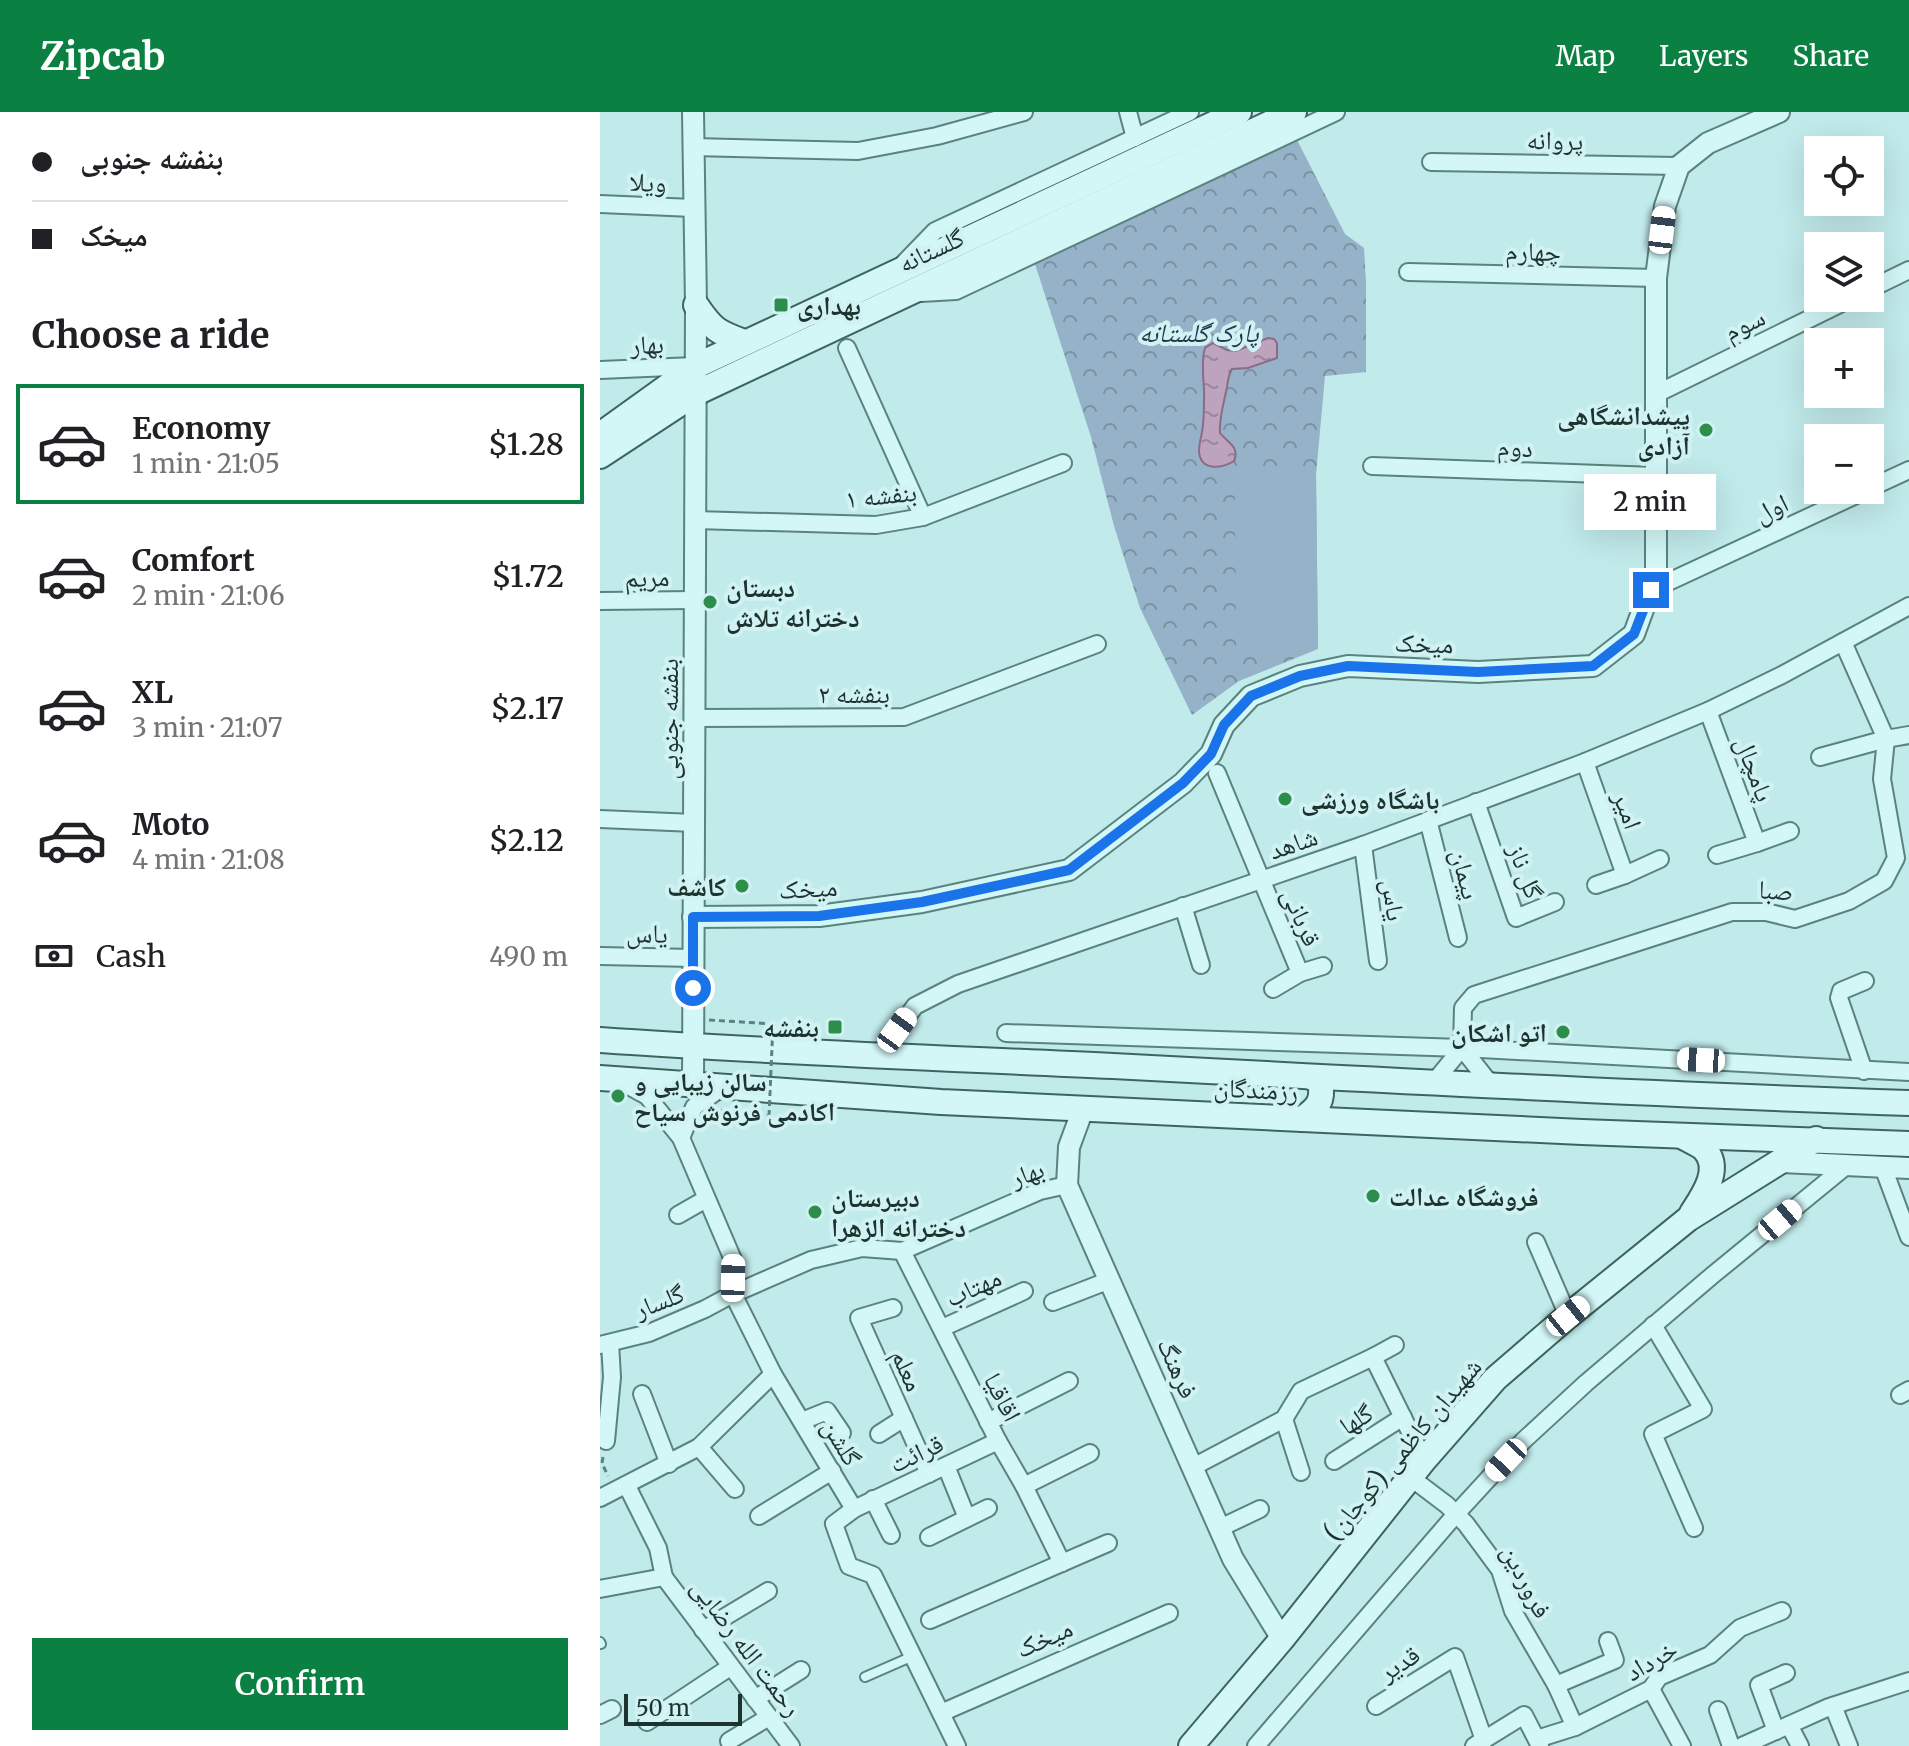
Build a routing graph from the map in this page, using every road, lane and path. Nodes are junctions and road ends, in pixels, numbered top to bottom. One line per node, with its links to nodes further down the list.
1 (693, 112): 10 (street)
2 (1024, 112): 10 (street)
3 (1128, 112): 9 (street)
4 (1190, 112): 9 (street)
5 (1239, 112): 19 (main road, گلستانه)
6 (1294, 112): 19 (main road, گلستانه)
7 (1336, 112): 19 (street)
8 (1779, 112): 12 (street)
9 (1135, 138): 19 (street)
10 (693, 147): 14 (street)
11 (1431, 162): 12 (street, پروانه)
12 (1679, 166): 17 (street, میخک)
13 (600, 204): 14 (street, ویلا)
14 (693, 208): 20 (street)
15 (1909, 270): 18 (street)
16 (1408, 272): 17 (street, چهارم)
17 (1656, 278): 27 (street, میخک)
18 (1884, 282)
19 (899, 283): 22 (main road, گلستانه); 26 (main road, گلستانه)
20 (696, 305): 22 (main road); 24 (street)
21 (1823, 312): 27 (street, سوم)
22 (744, 342): 24 (main road, گلستانه)
23 (847, 348): 36 (street)
24 (696, 366): 25 (street, بهار); 26 (street, بنفشه جنوبی); 28 (main road, گلستانه)
25 (600, 370)
26 (696, 393): 29 (main road, گلستانه); 37 (street, بنفشه جنوبی)
27 (1656, 394): 33 (street, میخک)
28 (600, 435)
29 (600, 456)
30 (1063, 463): 36 (street, بنفشه ۱)
31 (1372, 466): 33 (street, دوم)
32 (1909, 470): 34 (street, اول)
33 (1656, 476): 38 (street, میخک)
34 (1884, 482)
35 (1836, 504): 38 (street, اول)
36 (923, 517): 37 (street, بنفشه ۱)
37 (695, 520): 39 (street, بنفشه جنوبی)
38 (1651, 590): 66 (street, میخک)
39 (695, 600): 40 (street, مریم); 45 (street, بنفشه جنوبی)
40 (600, 601)
41 (1909, 606): 42 (street, شاهد)
42 (1843, 642): 44 (street, شاهد); 47 (street, صبا)
43 (1097, 644): 45 (street, بنفشه ۲)
44 (1708, 711): 49 (street, شاهد); 56 (street, پامچال)
45 (694, 718): 54 (street, بنفشه جنوبی)
46 (1909, 735): 47 (street)
47 (1886, 739): 48 (street); 58 (street, صبا)
48 (1820, 757)
49 (1585, 762): 51 (street, شاهد); 61 (street, امیر)
50 (1217, 773): 62 (street, قربانی)
51 (1476, 802): 53 (street, شاهد); 64 (street, گل ناز)
52 (600, 819): 54 (street)
53 (1428, 820): 57 (street, شاهد); 67 (street, پیمان)
54 (694, 823): 66 (street, بنفشه جنوبی)
55 (1790, 831): 56 (street)
56 (1757, 843): 59 (street)
57 (1363, 845): 62 (street, شاهد); 70 (street, یاس)
58 (1902, 849): 80 (street, صبا)
59 (1717, 855)
60 (1660, 859): 61 (street)
61 (1625, 875): 63 (street)
62 (1260, 880): 65 (street, شاهد); 73 (street, قربانی)
63 (1596, 885)
64 (1555, 902)
65 (1183, 906): 71 (street); 81 (street, شاهد)
66 (693, 917): 69 (street, بنفشه جنوبی)
67 (1458, 938)
68 (600, 956): 69 (street, یاس)
69 (693, 958): 76 (street, بنفشه جنوبی)
70 (1378, 961)
71 (1201, 965)
72 (1323, 966): 73 (street)
73 (1300, 973): 75 (street)
74 (1865, 981): 82 (street)
75 (1273, 989)
76 (693, 1019): 79 (street, بنفشه جنوبی); 89 (path, bridge)
77 (1006, 1033): 80 (street)
78 (600, 1040): 79 (main road, رزمندگان)
79 (693, 1046): 81 (main road, رزمندگان); 89 (street, بنفشه جنوبی)
80 (1462, 1048): 82 (street); 87 (street); 88 (street)
81 (879, 1055): 84 (main road, رزمندگان)
82 (1864, 1071): 83 (street)
83 (1909, 1072)
84 (1311, 1077): 86 (main road, رزمندگان); 92 (main road)
85 (609, 1079): 89 (main road, رزمندگان); 95 (street, گلشن)
86 (1388, 1080): 87 (main road, رزمندگان); 93 (main road)
87 (1434, 1082): 88 (main road, رزمندگان)
88 (1492, 1086): 90 (main road, رزمندگان)
89 (694, 1096): 91 (main road, رزمندگان); 95 (street)
90 (1909, 1103)
91 (1083, 1109): 92 (main road, رزمندگان); 102 (street, فرهنگ)
92 (1302, 1119): 93 (main road, رزمندگان)
93 (1381, 1123): 94 (main road, رزمندگان)
94 (1682, 1136): 96 (main road, رزمندگان); 105 (main road)
95 (681, 1138): 103 (street, گلشن)
96 (1816, 1139): 97 (main road, رزمندگان); 98 (main road)
97 (1909, 1144)
98 (1781, 1162): 99 (street); 105 (main road)
99 (1846, 1166): 100 (street); 115 (street)
100 (1883, 1167): 101 (street); 106 (street)
101 (1909, 1168)
102 (1067, 1185): 108 (street, بهار); 109 (street, فرهنگ)
103 (706, 1199): 104 (street); 111 (street, گلشن)
104 (678, 1215)
105 (1688, 1219): 114 (main road, شهیدان کاظمی (کوجان))
106 (1909, 1237)
107 (1536, 1242): 114 (street)
108 (902, 1251): 111 (street, بهار); 116 (street, اقاقیا)
109 (1110, 1280): 112 (street); 138 (street, فرهنگ)
110 (1024, 1291): 116 (street, مهتاب)
111 (733, 1294): 117 (street, گلسار); 120 (street, گلشن)
112 (1053, 1302)
113 (893, 1308): 125 (street, معلم)
114 (1568, 1316): 139 (main road, شهیدان کاظمی (کوجان))
115 (1653, 1325): 150 (street); 154 (street)
116 (942, 1328): 128 (street, اقاقیا)
117 (605, 1344): 123 (street)
118 (1395, 1345): 119 (street)
119 (1373, 1357): 124 (street); 126 (street)
120 (773, 1374): 127 (street, گلشن); 133 (street)
121 (1069, 1381): 128 (street)
122 (642, 1394): 136 (street)
123 (605, 1408): 131 (street)
124 (1403, 1417): 135 (street, گلها); 139 (street)
125 (904, 1418): 130 (street); 142 (street, معلم)
126 (1284, 1419): 138 (street); 141 (street)
127 (802, 1421): 129 (street); 140 (street, گلشن)
128 (988, 1422): 132 (street, اقاقیا)
129 (842, 1433)
130 (879, 1434)
131 (606, 1441): 145 (path)
132 (998, 1441): 137 (street, قرائت); 143 (street, اقاقیا)
133 (699, 1447): 136 (street); 144 (street)
134 (1090, 1453): 143 (street)
135 (1334, 1461)
136 (669, 1464): 145 (street)
137 (946, 1466): 142 (street, قرائت); 152 (street)
138 (1193, 1467): 153 (street, فرهنگ)
139 (1417, 1468): 150 (street, فروردین); 166 (main road, شهیدان کاظمی (کوجان))
140 (832, 1471): 148 (street, گلشن); 151 (street)
141 (1301, 1472)
142 (929, 1474): 146 (street, قرائت)
143 (1024, 1486): 158 (street, اقاقیا)
144 (735, 1489)
145 (614, 1491): 159 (street, رحمت الله رضایی)
146 (873, 1499): 148 (street, قرائت); 155 (street)
147 (988, 1508): 152 (street)
148 (854, 1509): 168 (street)
149 (1260, 1509): 153 (street)
150 (1456, 1514): 174 (street, فروردین); 191 (street)
151 (759, 1516)
152 (967, 1518): 156 (street)
153 (1220, 1528): 166 (street, فرهنگ)
154 (1694, 1528)
155 (891, 1535)
156 (929, 1537)
157 (1108, 1543): 158 (street)
158 (1062, 1563): 164 (street)
159 (664, 1577): 160 (street, رحمت الله رضایی); 165 (street, رحمت الله رضایی)
160 (600, 1589)
161 (768, 1591): 165 (street)
162 (1782, 1611): 175 (street, خرداد)
163 (1169, 1613): 180 (street, میخک)
164 (930, 1620)
165 (703, 1630): 169 (street, رحمت الله رضایی)
166 (1282, 1639): 190 (main road, شهیدان کاظمی (کوجان))
167 (1608, 1641): 174 (street)
168 (913, 1656): 172 (lane); 180 (street)
169 (730, 1667): 176 (street, رحمت الله رضایی); 182 (street)
170 (801, 1670): 176 (street)
171 (1786, 1673): 184 (street)
172 (865, 1677)
173 (1909, 1681): 178 (street)
174 (1556, 1685): 183 (street, فروردین)
175 (1651, 1689): 183 (street, خرداد); 192 (street)
176 (755, 1699): 181 (street, رحمت الله رضایی)
177 (1376, 1706): 187 (street, قدیر)
178 (1831, 1707): 184 (street); 196 (street)
179 (1718, 1710): 193 (street)
180 (941, 1713): 189 (street)
181 (769, 1717): 185 (street); 188 (street, رحمت الله رضایی)
182 (647, 1722)
183 (1575, 1727): 186 (street, خرداد)
184 (1782, 1728): 194 (street); 195 (street)
185 (729, 1741)
186 (1538, 1742): 187 (street)
187 (1479, 1743)
188 (791, 1746)
189 (957, 1746)
190 (1191, 1746)
191 (1256, 1746)
192 (1682, 1746)
193 (1731, 1746)
194 (1742, 1746)
195 (1800, 1746)
196 (1849, 1746)

